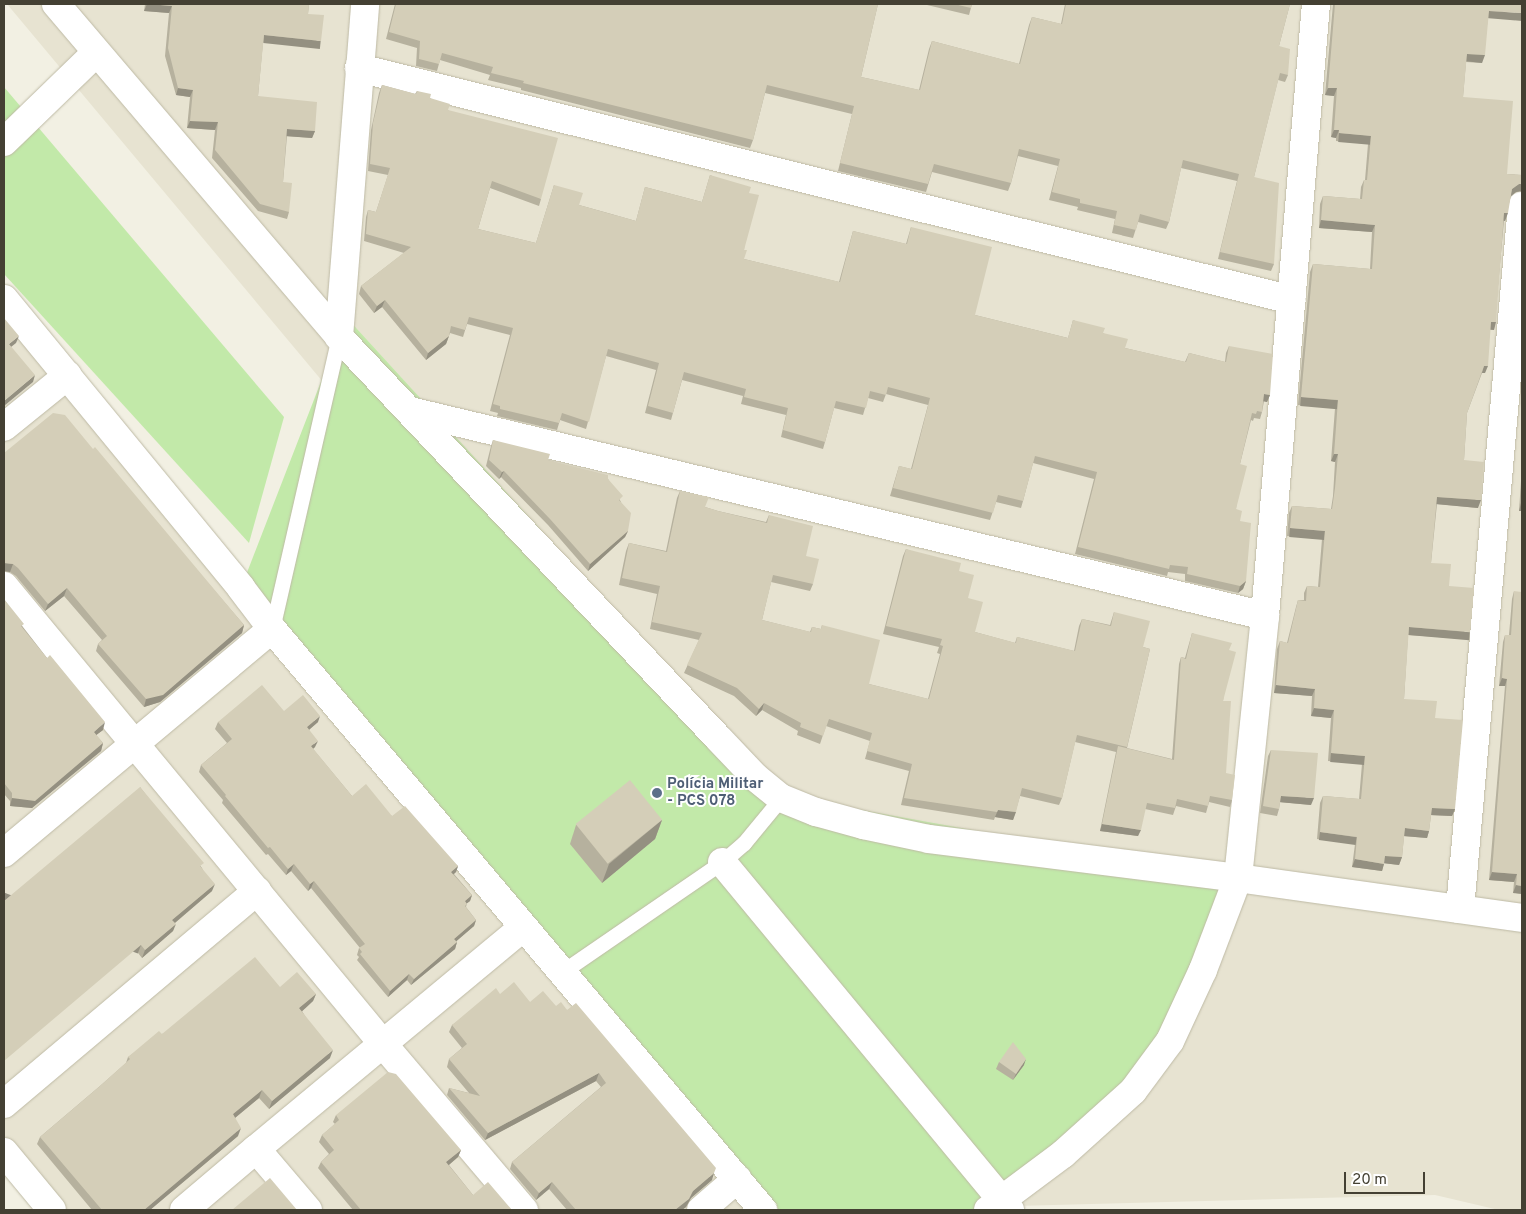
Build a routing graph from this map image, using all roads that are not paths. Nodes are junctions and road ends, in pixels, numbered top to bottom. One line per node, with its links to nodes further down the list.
1 (56, 4): 4 (street)
2 (364, 4): 5 (street)
3 (1316, 4): 9 (street)
4 (96, 53): 6 (street); 10 (street)
5 (359, 68): 9 (street); 10 (street)
6 (4, 142)
7 (1522, 206): 23 (street)
8 (4, 299): 11 (street)
9 (1292, 300): 15 (street)
10 (340, 337): 12 (street); 16 (lane)
11 (68, 375): 13 (street); 16 (street)
12 (410, 411): 15 (street); 18 (street)
13 (4, 427)
14 (4, 586): 17 (street)
15 (1265, 616): 21 (street)
16 (272, 628): 17 (street); 25 (street)
17 (134, 744): 19 (street); 22 (street)
18 (780, 798): 20 (lane); 21 (street)
19 (7, 845)
20 (722, 862): 26 (lane); 32 (street)
21 (1238, 878): 23 (street); 32 (street)
22 (257, 892): 27 (street); 28 (street)
23 (1460, 908): 24 (street)
24 (1522, 918)
25 (524, 927): 26 (street); 27 (street)
26 (562, 972): 31 (street)
27 (383, 1044): 29 (street); 36 (street)
28 (4, 1104)
29 (256, 1149): 34 (street); 35 (street)
30 (4, 1152): 33 (street)
31 (737, 1179): 37 (street); 38 (street)
32 (1000, 1207)
33 (52, 1210)
34 (184, 1210)
35 (308, 1210)
36 (524, 1210)
37 (701, 1210)
38 (764, 1210)

